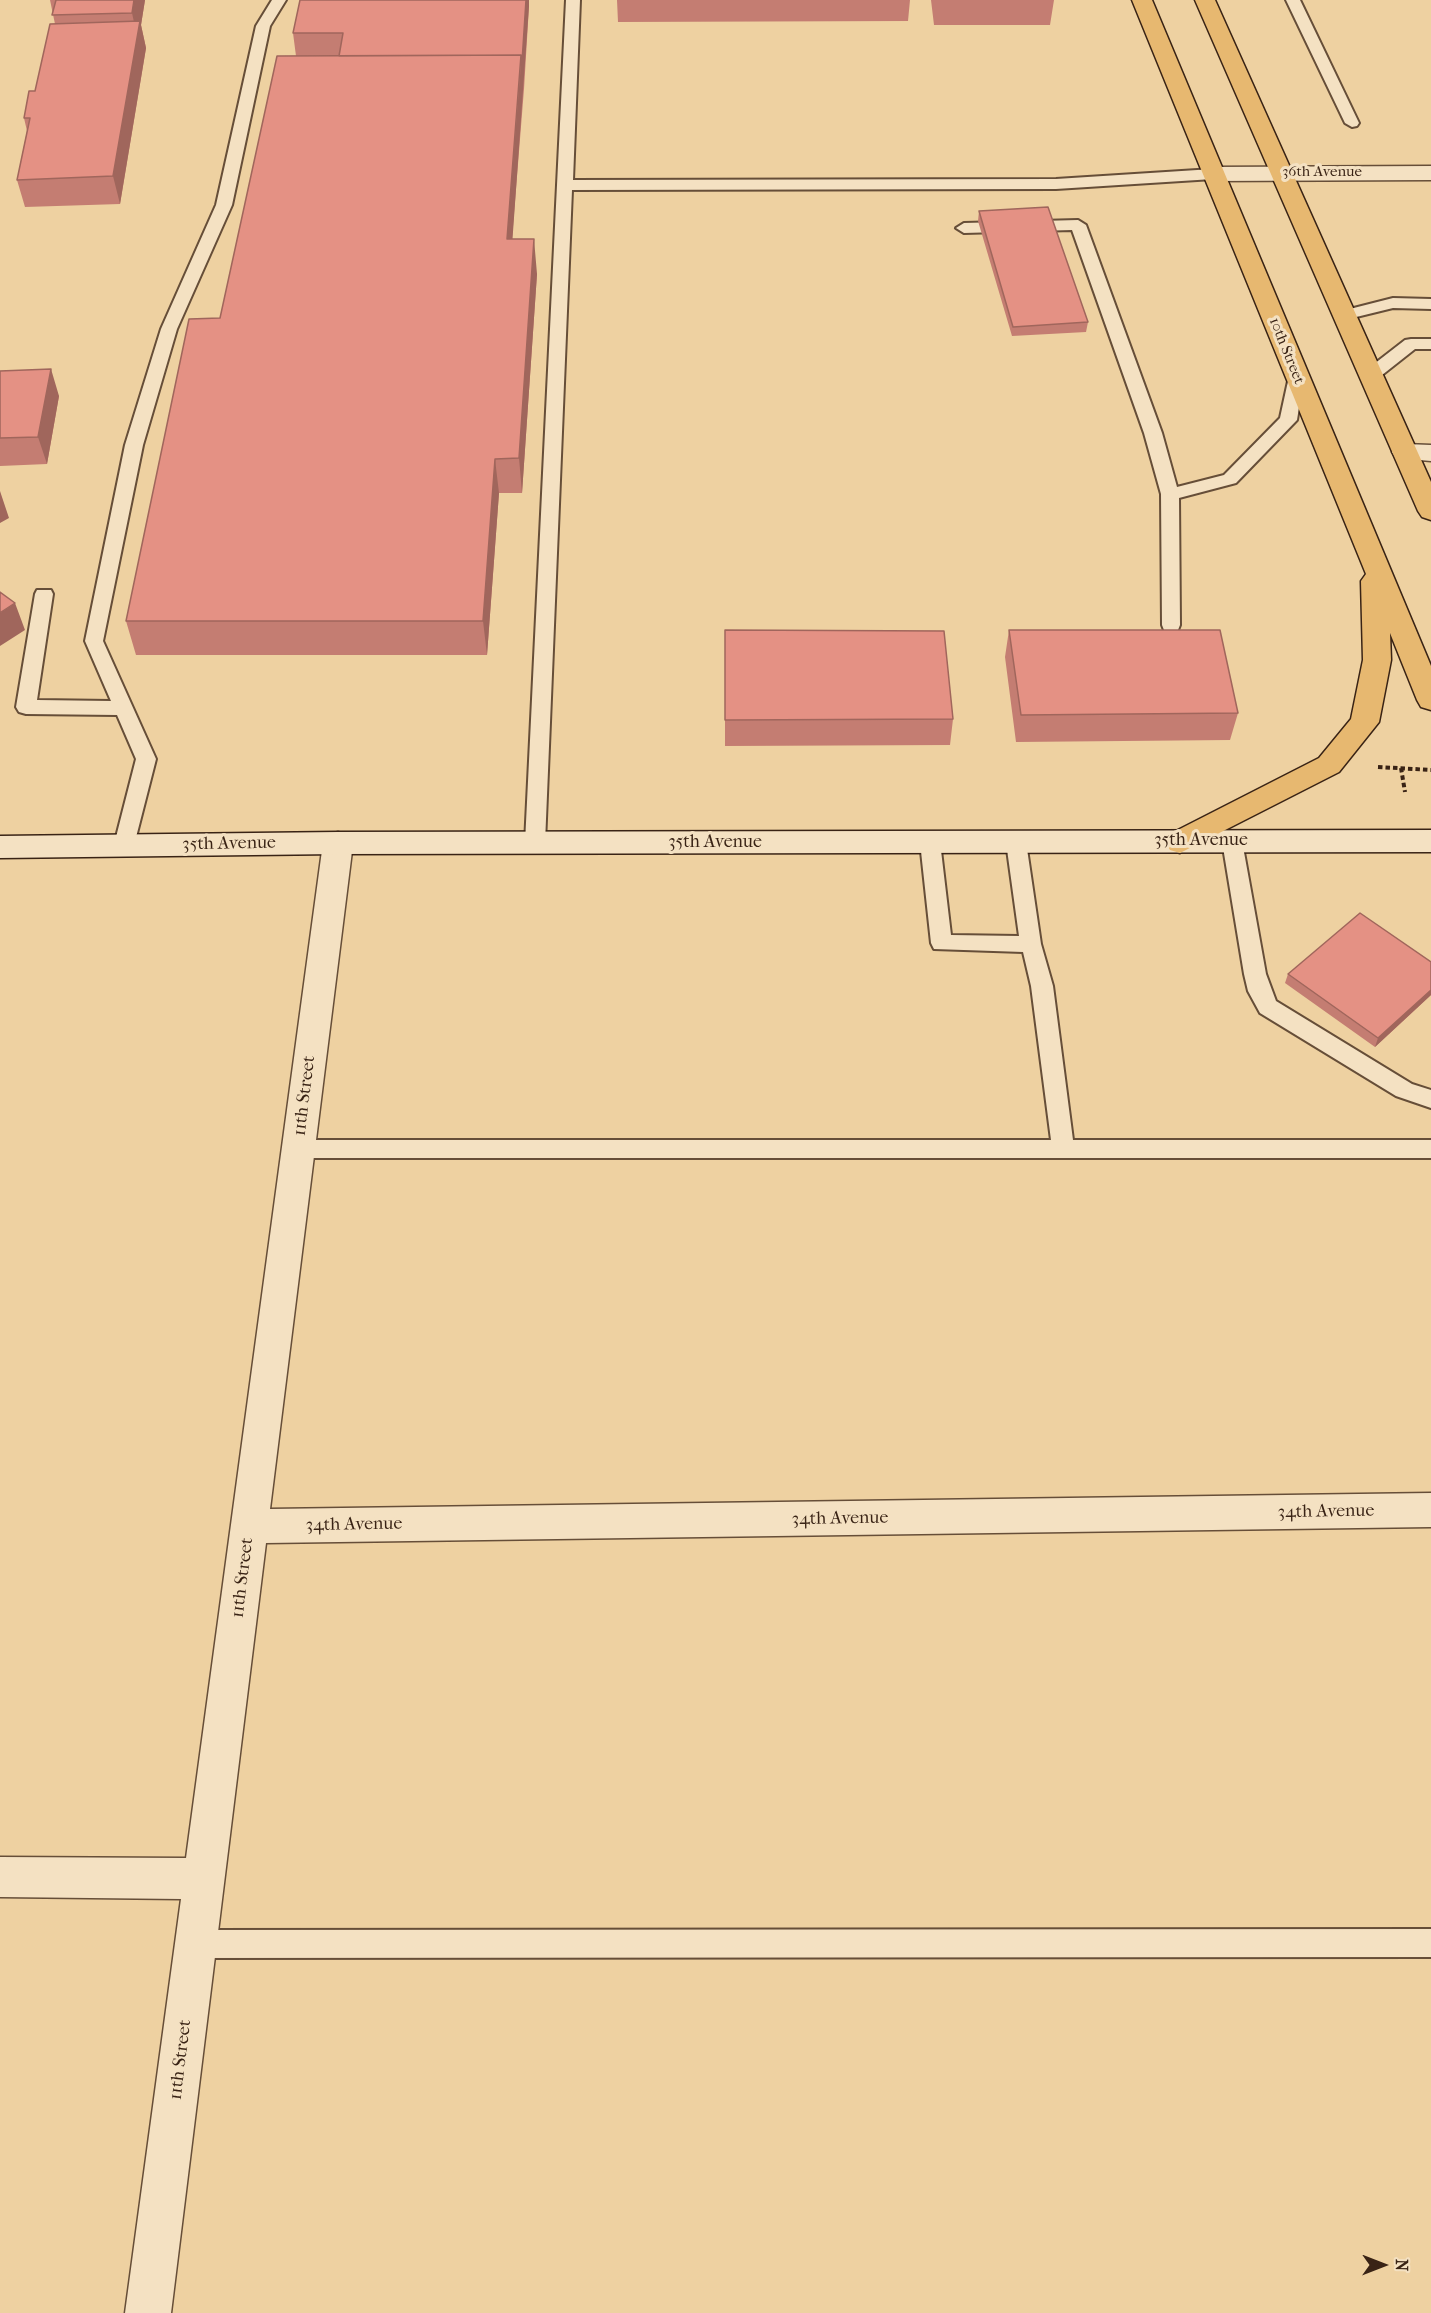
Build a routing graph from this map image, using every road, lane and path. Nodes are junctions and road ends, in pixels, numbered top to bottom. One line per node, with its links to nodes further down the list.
1 (279, 0): 26 (lane)
2 (573, 0): 10 (lane)
3 (1142, 0): 9 (main road, 10th Street)
4 (1205, 0): 7 (main road)
5 (1293, 0): 6 (lane)
6 (1352, 123)
7 (1281, 172): 8 (street, 36th Avenue); 9 (street, 36th Avenue); 14 (main road)
8 (1431, 173)
9 (1213, 174): 10 (lane); 17 (main road, 10th Street)
10 (565, 185): 37 (lane)
11 (964, 228): 20 (lane)
12 (1388, 291): 14 (lane)
13 (1431, 304): 14 (lane)
14 (1344, 315): 16 (main road)
15 (1431, 344): 16 (lane)
16 (1371, 375): 18 (main road)
17 (1296, 376): 20 (lane); 22 (main road, 10th Street)
18 (1405, 452): 19 (street); 21 (main road)
19 (1431, 453)
20 (1170, 494): 24 (lane)
21 (1431, 512)
22 (1373, 558): 25 (main road, 10th Street); 35 (main road)
23 (44, 594): 26 (lane)
24 (1171, 625)
25 (1431, 700)
26 (123, 708): 38 (lane)
27 (1375, 767): 28 (path)
28 (1401, 768): 29 (path); 30 (path)
29 (1431, 771)
30 (1405, 792)
31 (1232, 841): 32 (street, 35th Avenue); 35 (street, 35th Avenue); 41 (lane)
32 (1431, 841)
33 (930, 842): 34 (street, 35th Avenue); 37 (street, 35th Avenue); 40 (lane)
34 (1016, 842): 35 (street, 35th Avenue); 40 (lane)
35 (1180, 842)
36 (338, 843): 37 (street, 35th Avenue); 38 (street, 35th Avenue); 42 (street, 11th Street)
37 (536, 843)
38 (124, 846): 39 (street, 35th Avenue)
39 (0, 847)
40 (1031, 944): 43 (lane)
41 (1431, 1099)
42 (298, 1149): 43 (lane); 46 (street, 11th Street)
43 (1063, 1149): 44 (lane)
44 (1431, 1149)
45 (1431, 1510): 46 (street, 34th Avenue)
46 (250, 1526): 48 (street, 11th Street)
47 (0, 1877): 48 (street)
48 (204, 1879): 50 (street, 11th Street)
49 (1431, 1943): 50 (lane)
50 (196, 1944): 51 (street, 11th Street)
51 (148, 2313)

